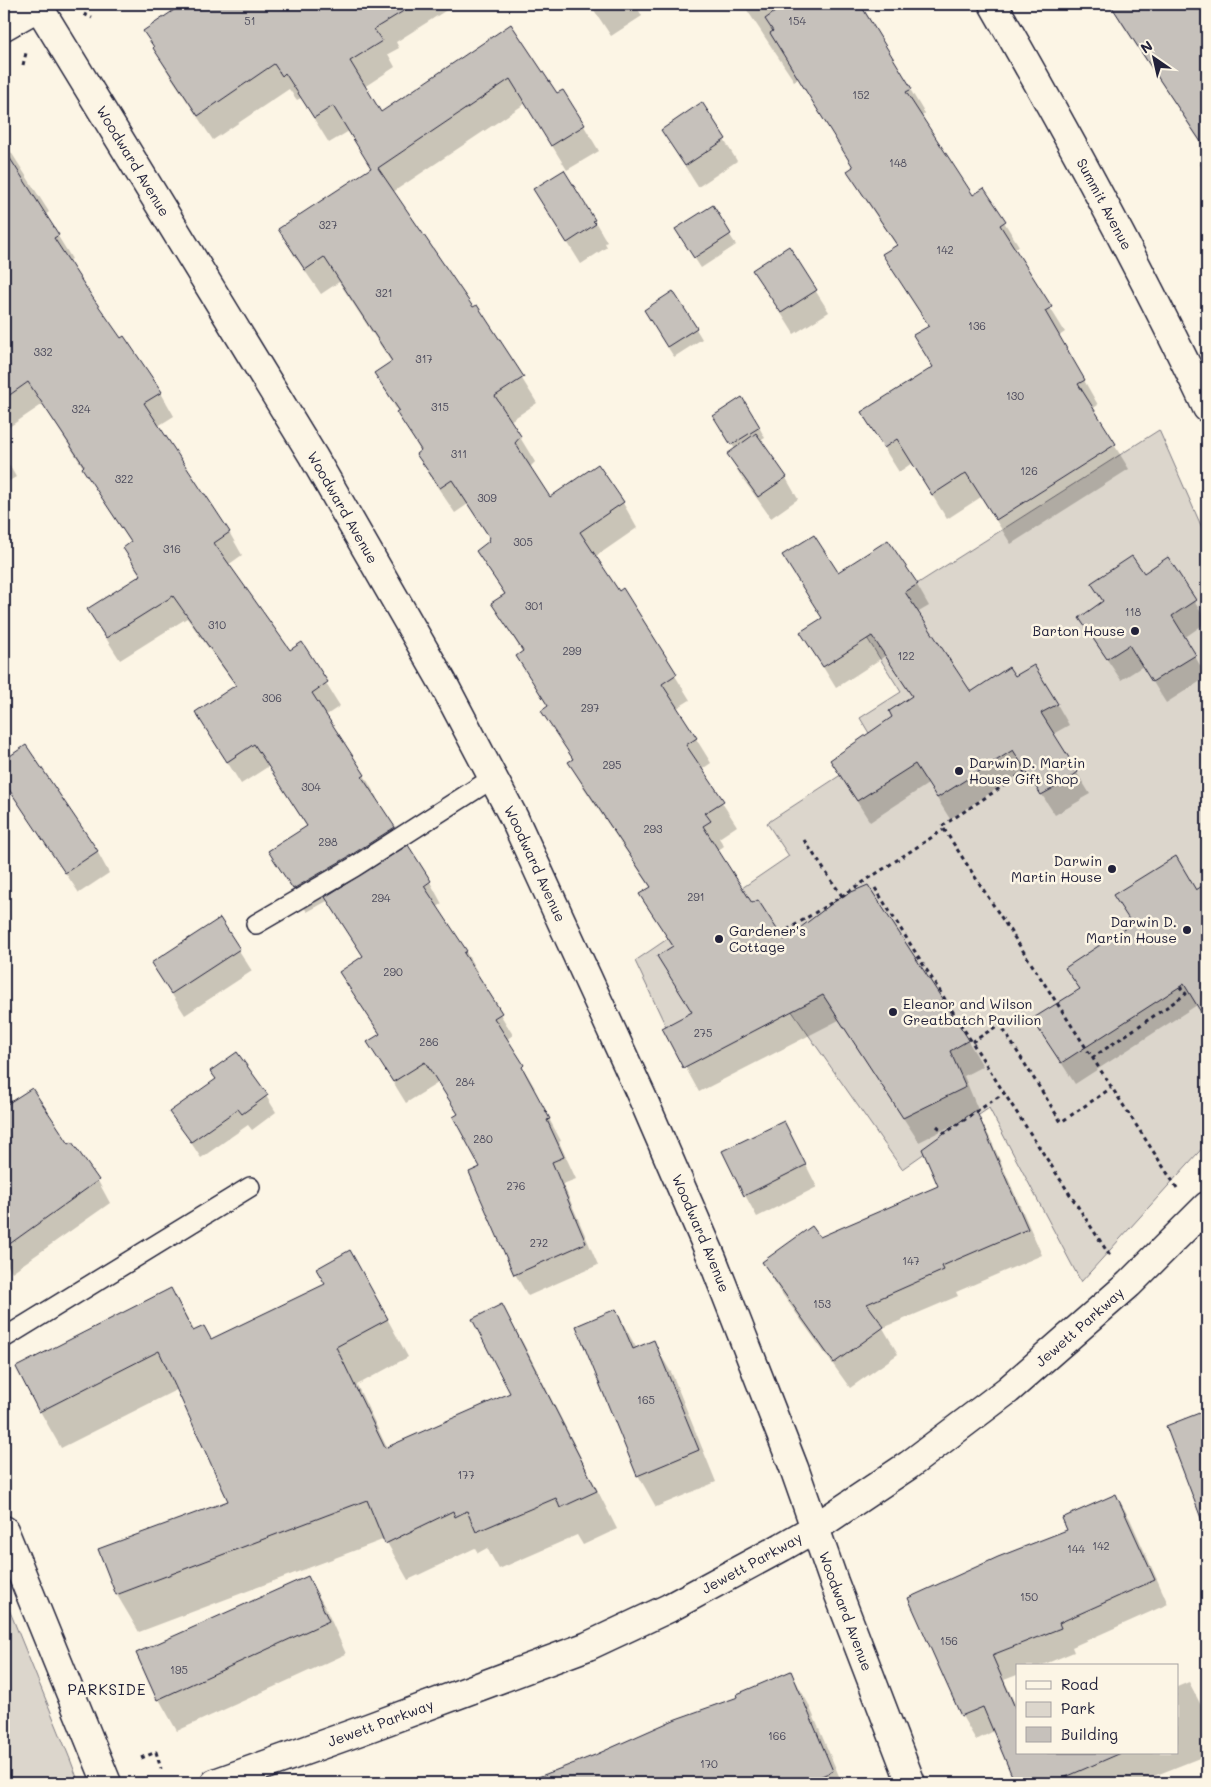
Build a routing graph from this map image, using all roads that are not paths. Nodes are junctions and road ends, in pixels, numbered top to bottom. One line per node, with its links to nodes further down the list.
1 (992, 4): 4 (street, Summit Avenue)
2 (39, 5): 3 (street); 5 (street, Woodward Avenue)
3 (4, 26)
4 (1207, 408)
5 (493, 778): 6 (lane); 10 (street, Woodward Avenue)
6 (256, 924)
7 (250, 1187): 9 (lane)
8 (1202, 1212): 10 (street, Jewett Parkway)
9 (4, 1338)
10 (815, 1528): 13 (street, Jewett Parkway); 14 (street, Woodward Avenue)
11 (4, 1530): 12 (street)
12 (107, 1783)
13 (215, 1783)
14 (911, 1783)

